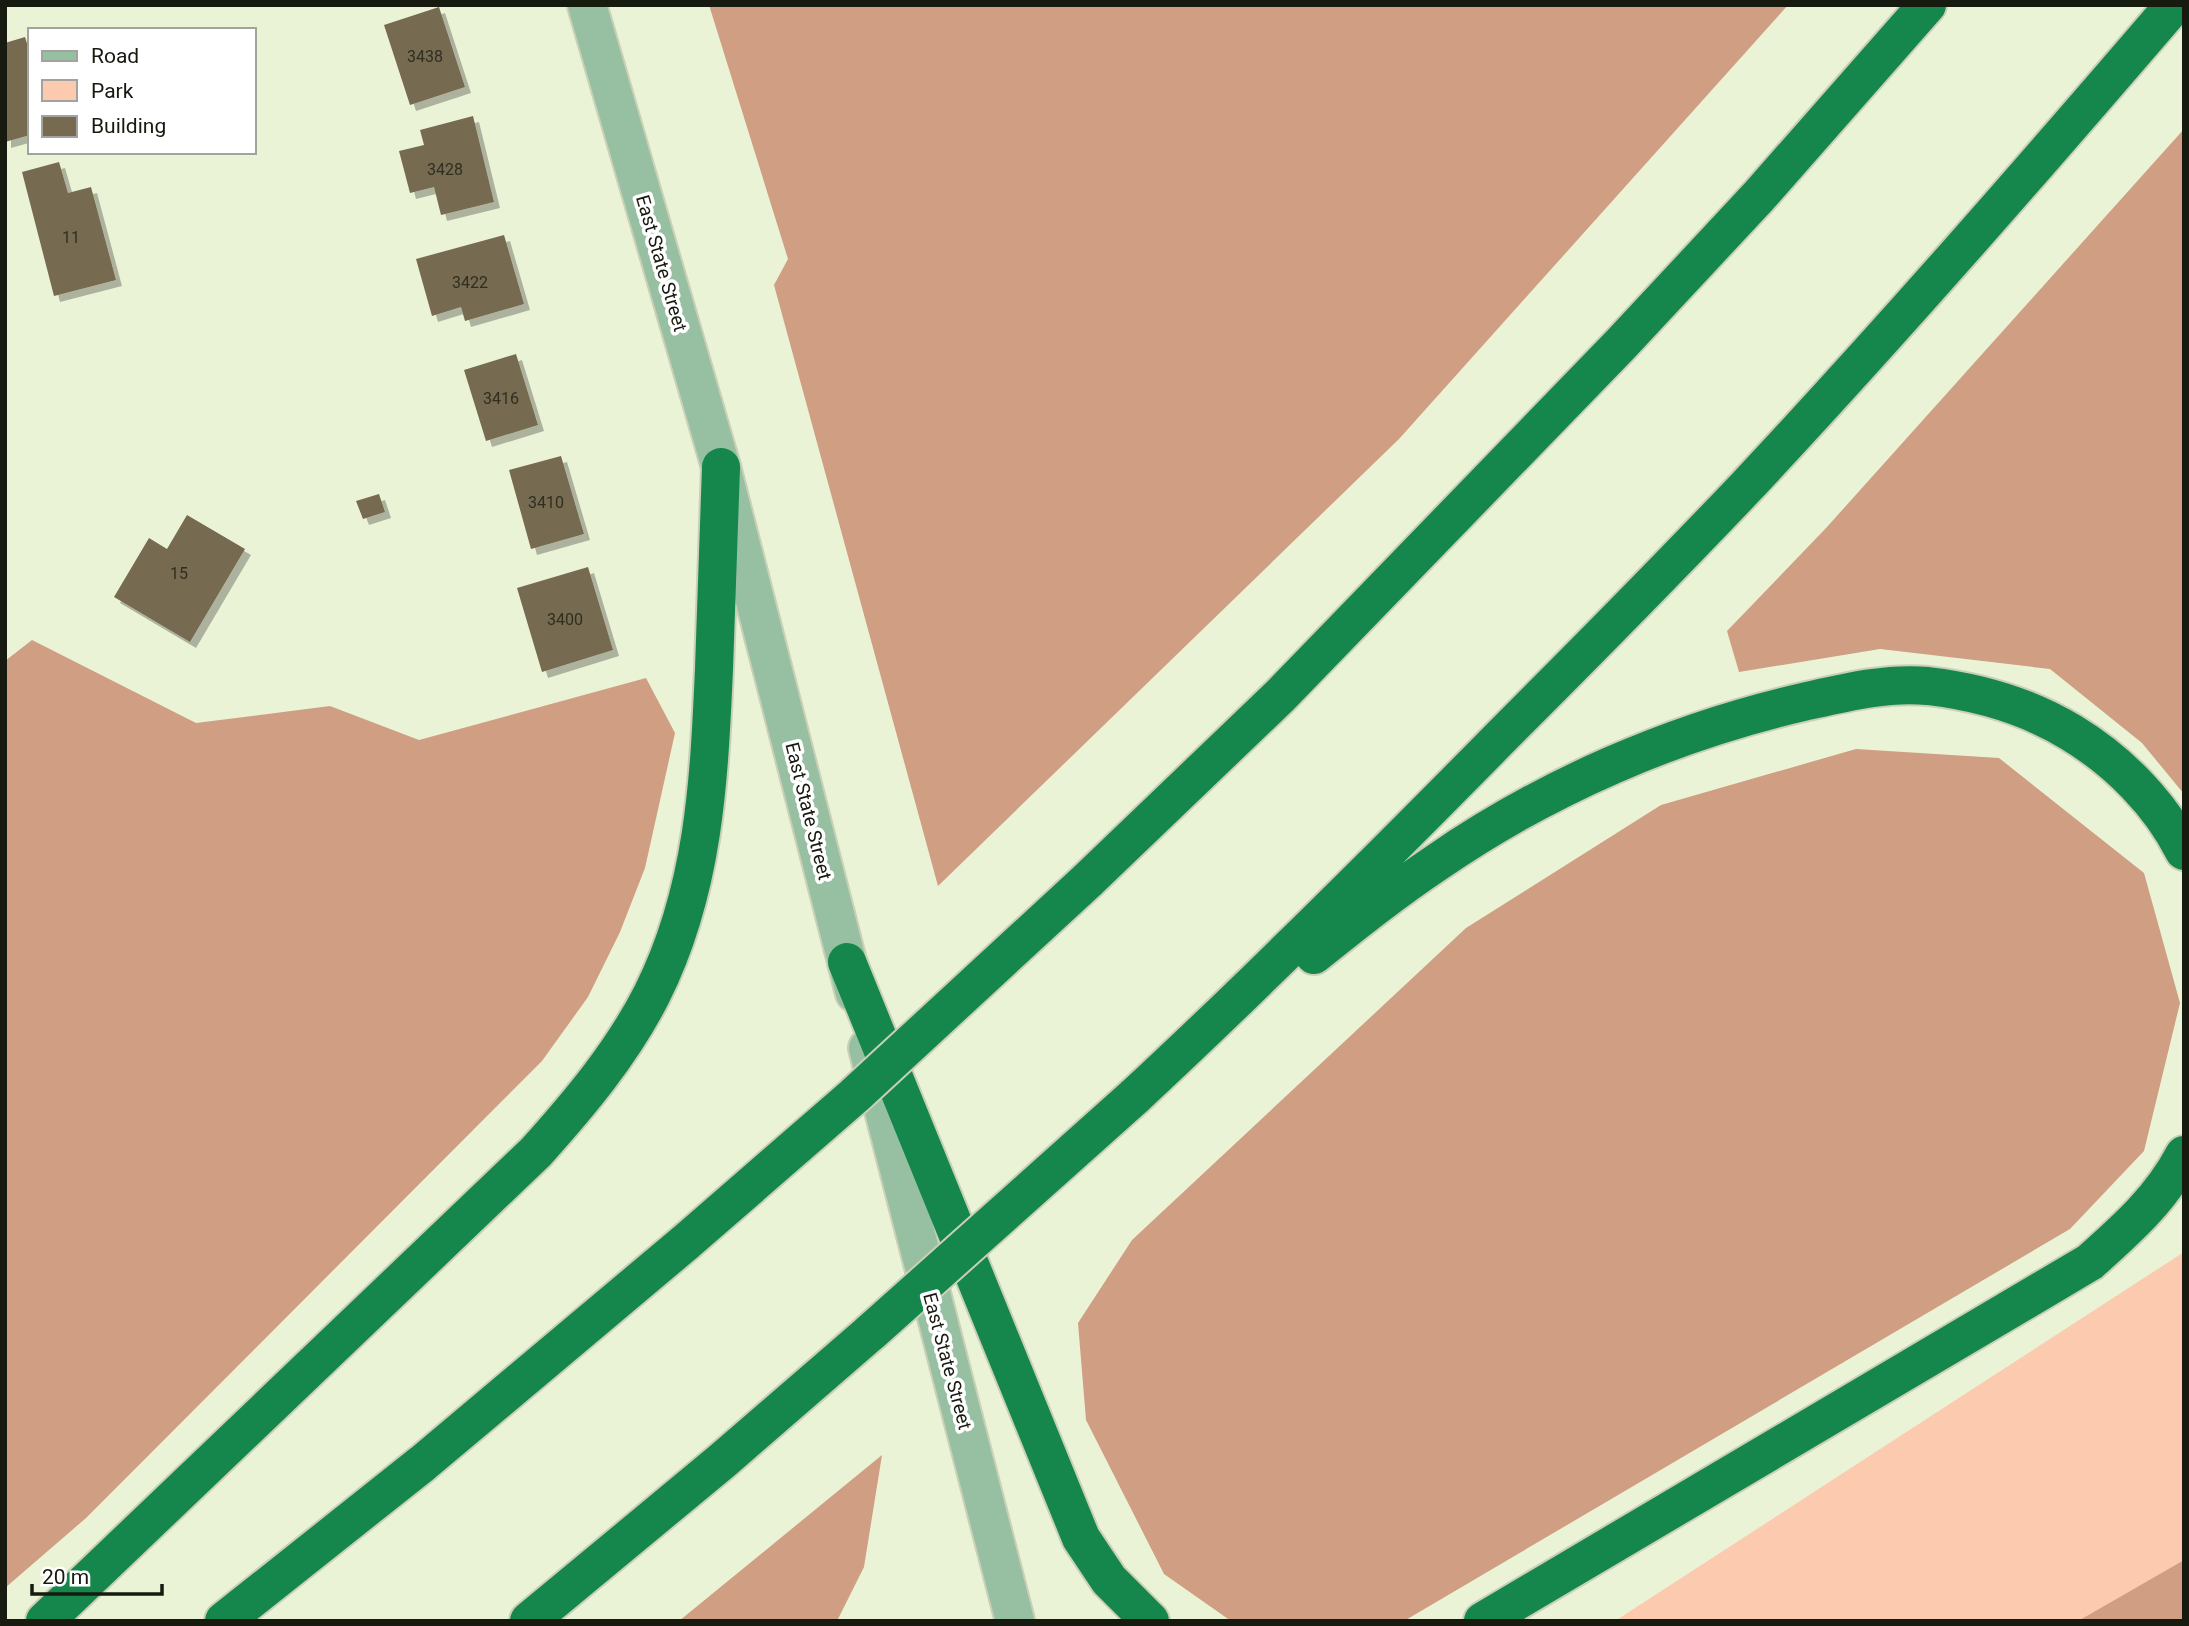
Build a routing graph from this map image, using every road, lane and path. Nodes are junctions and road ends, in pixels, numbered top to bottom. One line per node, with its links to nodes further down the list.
1 (587, 5): 4 (street, East State Street)
2 (1927, 5): 10 (highway, bridge)
3 (2174, 5): 7 (highway)
4 (721, 467): 6 (street, East State Street); 9 (highway)
5 (2184, 851): 7 (highway)
6 (847, 962): 12 (street, East State Street); 13 (highway)
7 (1134, 1097): 11 (highway, bridge)
8 (2184, 1154): 14 (highway)
9 (45, 1621)
10 (224, 1621)
11 (529, 1621)
12 (1015, 1621)
13 (1150, 1621)
14 (1483, 1621)

